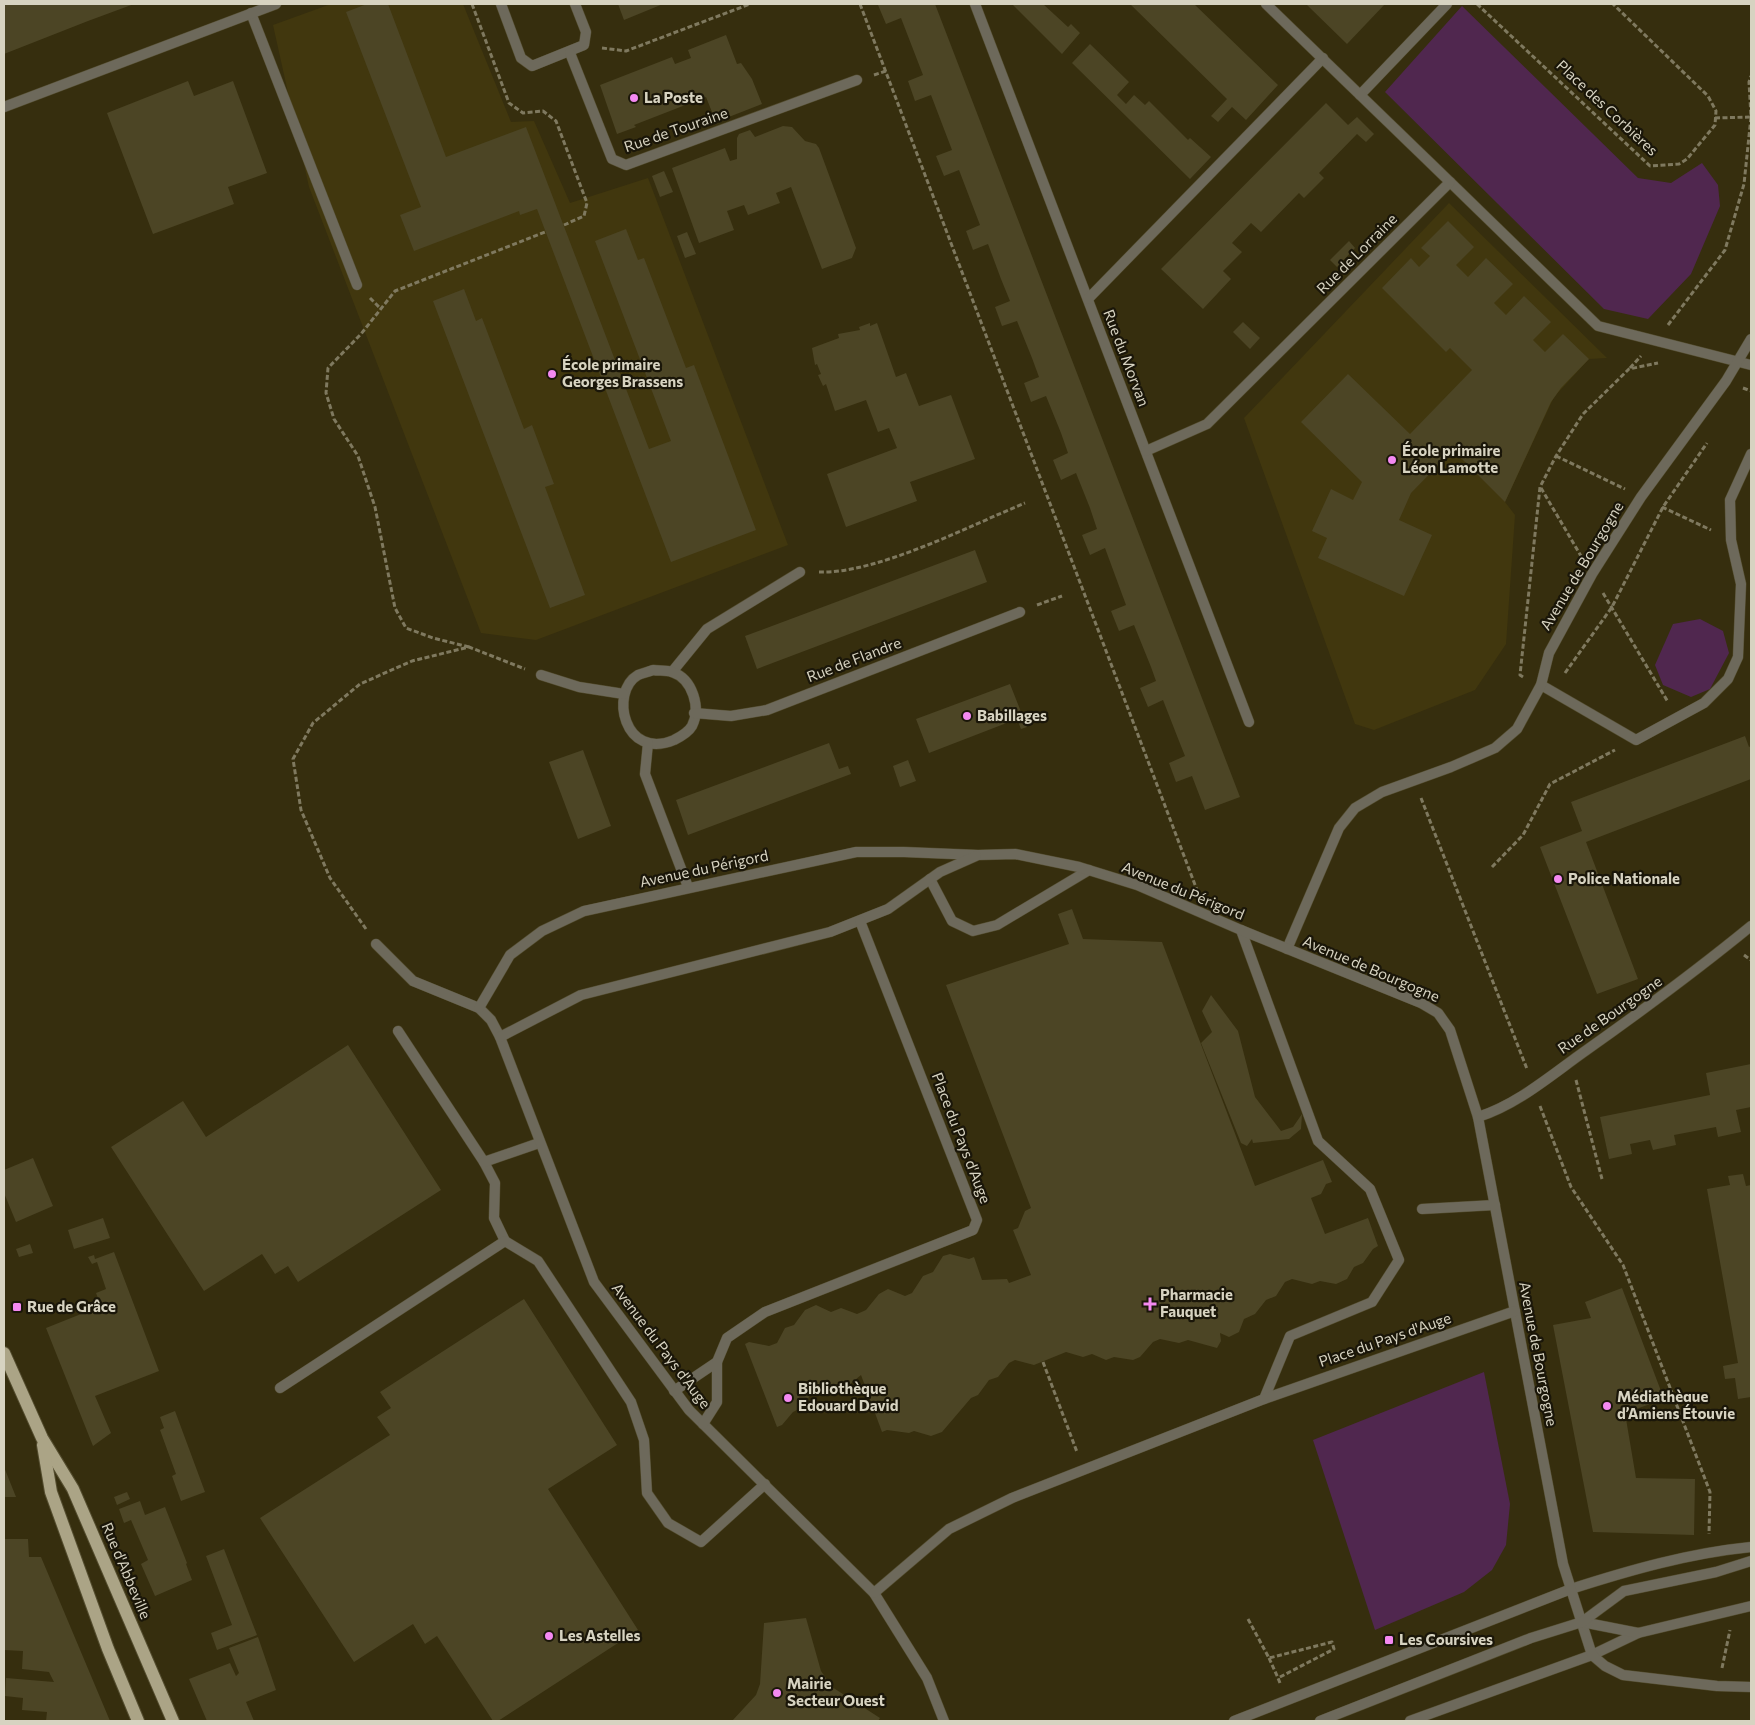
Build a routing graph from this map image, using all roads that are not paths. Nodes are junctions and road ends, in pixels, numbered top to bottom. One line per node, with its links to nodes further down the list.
1 (276, 4): 7 (street)
2 (501, 4): 8 (street)
3 (575, 4): 8 (street)
4 (975, 4): 15 (street, Rue du Morvan)
5 (1266, 4): 9 (street)
6 (1447, 4): 11 (street)
7 (251, 13): 12 (street); 14 (street)
8 (570, 52): 10 (street, Rue de Touraine)
9 (1323, 58): 11 (street); 15 (street)
10 (857, 80)
11 (1360, 95): 13 (street)
12 (4, 107)
13 (1450, 182): 17 (street); 19 (street, Rue de Lorraine)
14 (357, 285)
15 (1088, 299): 19 (street, Rue du Morvan)
16 (1751, 339): 17 (street, Avenue de Bourgogne)
17 (1738, 362): 18 (street); 25 (street, Avenue de Bourgogne)
18 (1751, 364)
19 (1146, 450): 28 (street, Rue du Morvan)
20 (1751, 454): 25 (street)
21 (800, 572): 23 (street)
22 (1020, 612): 27 (street, Rue de Flandre)
23 (672, 672): 26 (street); 27 (street)
24 (541, 675): 26 (street)
25 (1541, 685): 38 (street, Avenue de Bourgogne)
26 (624, 694): 29 (street)
27 (694, 713): 29 (street)
28 (1249, 722)
29 (648, 743): 33 (street)
30 (978, 855): 31 (street, Avenue du Périgord); 32 (street, Avenue du Périgord); 33 (street, Avenue du Périgord)
31 (1089, 870): 32 (street); 36 (street, Avenue du Périgord)
32 (930, 879): 34 (street, Avenue du Périgord)
33 (688, 887): 39 (street, Avenue du Périgord)
34 (860, 921): 41 (street, Avenue du Périgord); 50 (street, Place du Pays d'Auge)
35 (1751, 926): 42 (street, Rue de Bourgogne)
36 (1240, 930): 38 (street, Avenue du Périgord); 53 (street)
37 (376, 944): 39 (street)
38 (1287, 949): 42 (street, Avenue de Bourgogne)
39 (479, 1008): 41 (street, Avenue du Pays d'Auge)
40 (398, 1031): 44 (street)
41 (500, 1037): 43 (street, Avenue du Pays d'Auge)
42 (1478, 1117): 45 (street, Avenue de Bourgogne)
43 (539, 1143): 44 (street); 52 (street, Avenue du Pays d'Auge)
44 (484, 1162): 47 (street)
45 (1495, 1204): 46 (street); 48 (street, Avenue de Bourgogne)
46 (1422, 1209)
47 (505, 1241): 51 (street); 56 (street)
48 (1515, 1311): 53 (street, Place du Pays d'Auge); 59 (street, Avenue de Bourgogne)
49 (4, 1356): 55 (main road, Rue d'Abbeville)
50 (717, 1362): 52 (street); 54 (street, Place du Pays d'Auge)
51 (280, 1388)
52 (674, 1390): 54 (street, Avenue du Pays d'Auge)
53 (1264, 1398): 60 (street, Place du Pays d'Auge)
54 (703, 1424): 56 (street, Avenue du Pays d'Auge)
55 (42, 1438): 66 (main road, Rue d'Abbeville); 67 (main road, Rue d'Abbeville)
56 (765, 1484): 60 (street, Avenue du Pays d'Auge)
57 (1751, 1547): 59 (street)
58 (1751, 1561): 62 (street)
59 (1571, 1590): 62 (street, Avenue de Bourgogne); 69 (street)
60 (874, 1594): 68 (street, Avenue du Pays d'Auge)
61 (1751, 1606): 63 (street)
62 (1582, 1622): 63 (street); 64 (street, Avenue de Bourgogne); 70 (street)
63 (1638, 1633): 64 (street)
64 (1592, 1655): 65 (street); 71 (street)
65 (1751, 1687)
66 (138, 1721)
67 (173, 1721)
68 (944, 1721)
69 (1234, 1721)
70 (1320, 1721)
71 (1410, 1721)

